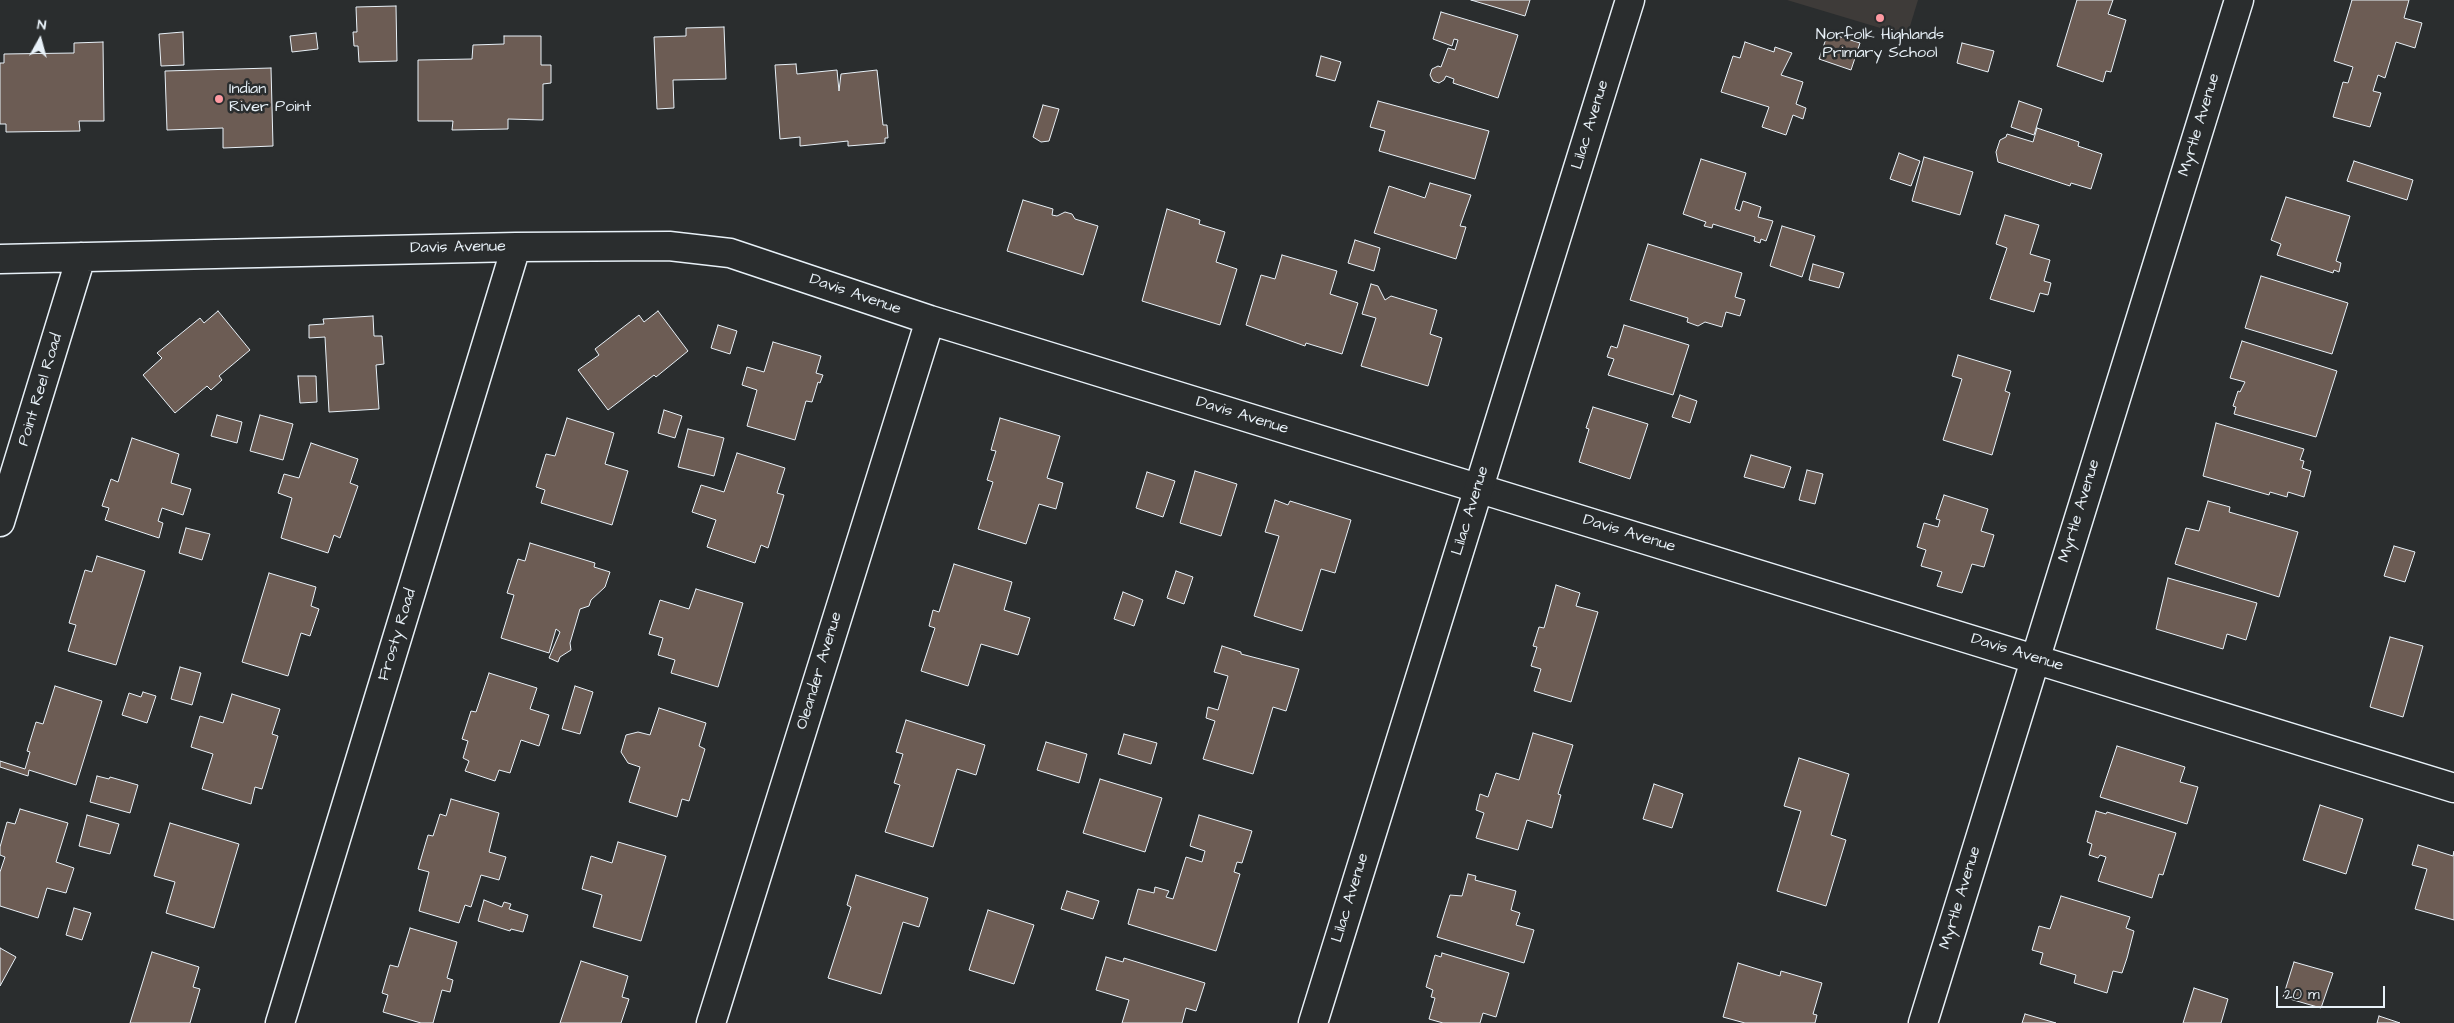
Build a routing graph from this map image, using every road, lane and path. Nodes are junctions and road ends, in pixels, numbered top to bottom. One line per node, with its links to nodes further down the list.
1 (1630, 0): 7 (street, Lilac Avenue)
2 (2239, 0): 9 (street, Myrtle Avenue)
3 (516, 247): 4 (street, Davis Avenue); 6 (street, Davis Avenue); 11 (street, Frosty Road)
4 (81, 257): 5 (street, Davis Avenue); 8 (street, Point Reel Road)
5 (0, 259)
6 (930, 320): 7 (street, Davis Avenue); 12 (street, Oleander Avenue)
7 (1478, 488): 9 (street, Davis Avenue); 13 (street, Lilac Avenue)
8 (0, 522)
9 (2035, 658): 10 (street, Davis Avenue); 14 (street, Myrtle Avenue)
10 (2454, 788)
11 (280, 1023)
12 (711, 1023)
13 (1313, 1023)
14 (1923, 1023)

